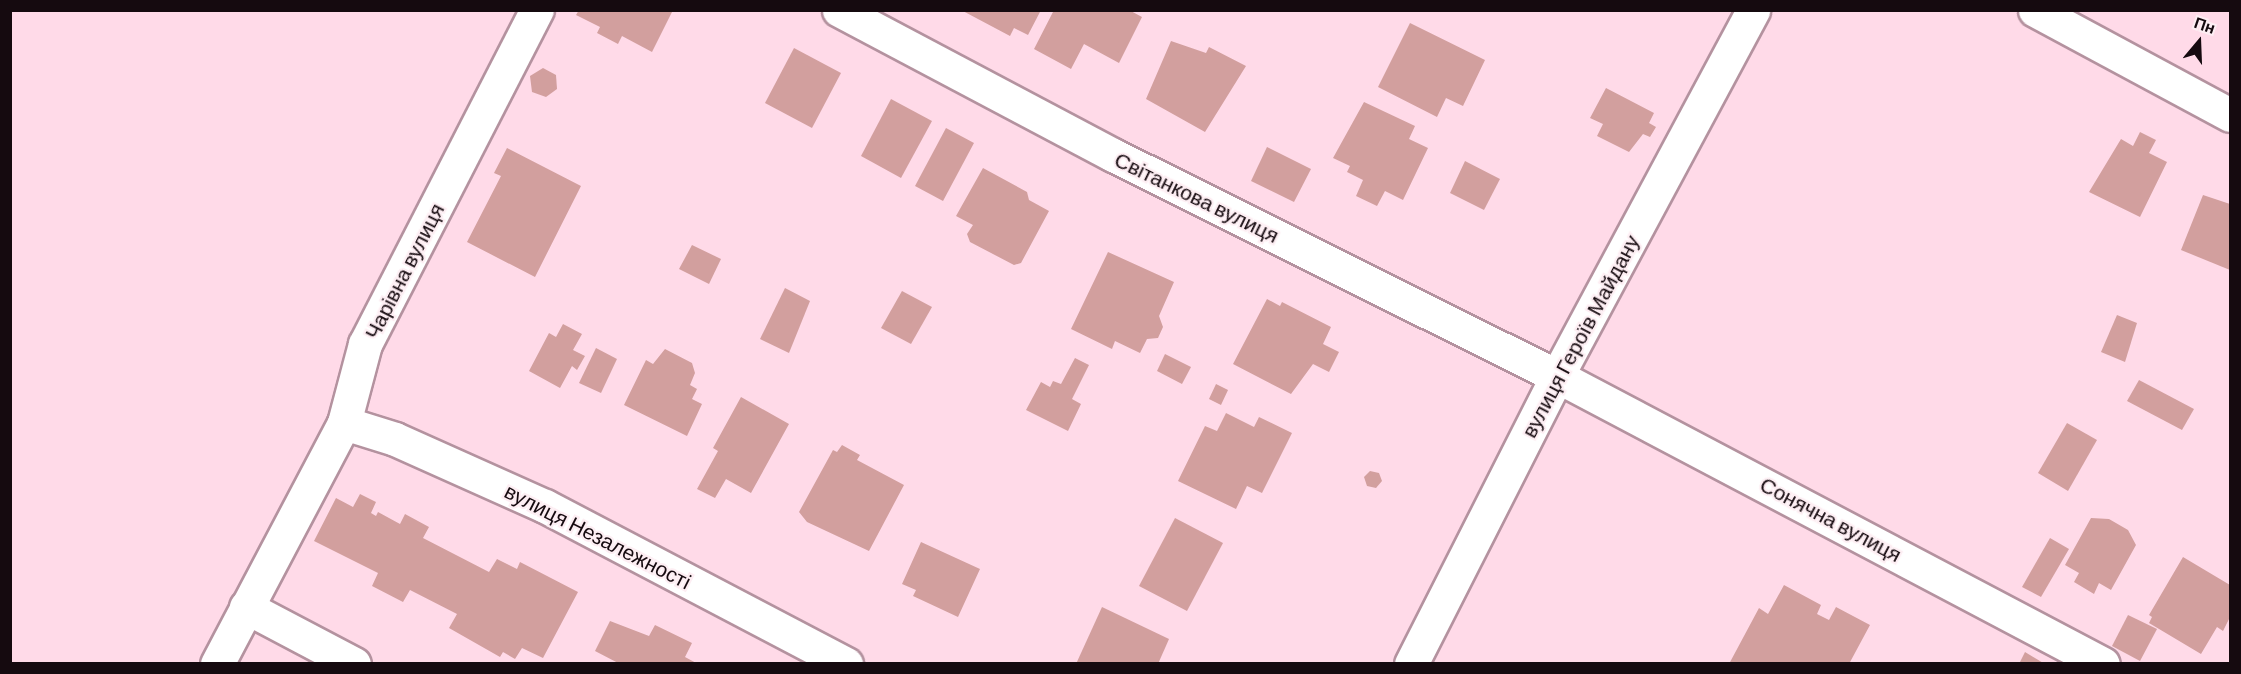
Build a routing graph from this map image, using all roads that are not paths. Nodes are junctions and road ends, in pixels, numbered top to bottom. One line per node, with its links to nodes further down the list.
1 (537, 10): 7 (street, Чарівна вулиця)
2 (839, 10): 6 (street, Світанкова вулиця)
3 (1753, 10): 6 (street, вулиця Героїв Майдану)
4 (2035, 10): 5 (street)
5 (2230, 115)
6 (1557, 376): 12 (street, вулиця Героїв Майдану); 13 (street, Сонячна вулиця)
7 (344, 423): 8 (street, Чарівна вулиця); 11 (street, вулиця Незалежності)
8 (246, 607): 9 (street, Чарівна вулиця); 10 (street)
9 (217, 663)
10 (354, 663)
11 (846, 663)
12 (1411, 663)
13 (2103, 663)

